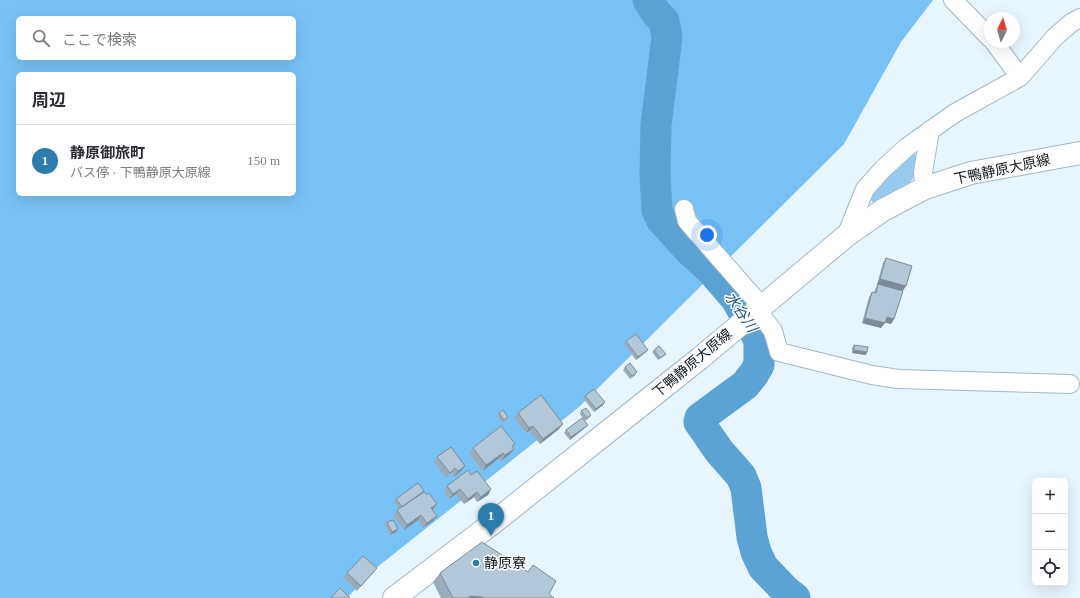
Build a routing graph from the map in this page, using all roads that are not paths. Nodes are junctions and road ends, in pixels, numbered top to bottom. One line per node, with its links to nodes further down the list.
1 (953, 0): 3 (street)
2 (1080, 18): 5 (street)
3 (984, 32)
4 (998, 48): 5 (street)
5 (1020, 77): 6 (street)
6 (930, 130): 8 (street); 10 (street)
7 (1080, 153): 8 (main road, 下鴨静原大原線)
8 (925, 188): 10 (main road, 下鴨静原大原線)
9 (684, 209): 11 (street)
10 (846, 236): 11 (main road, 下鴨静原大原線)
11 (760, 308): 12 (street); 13 (main road, 下鴨静原大原線)
12 (1070, 384)
13 (394, 598)

